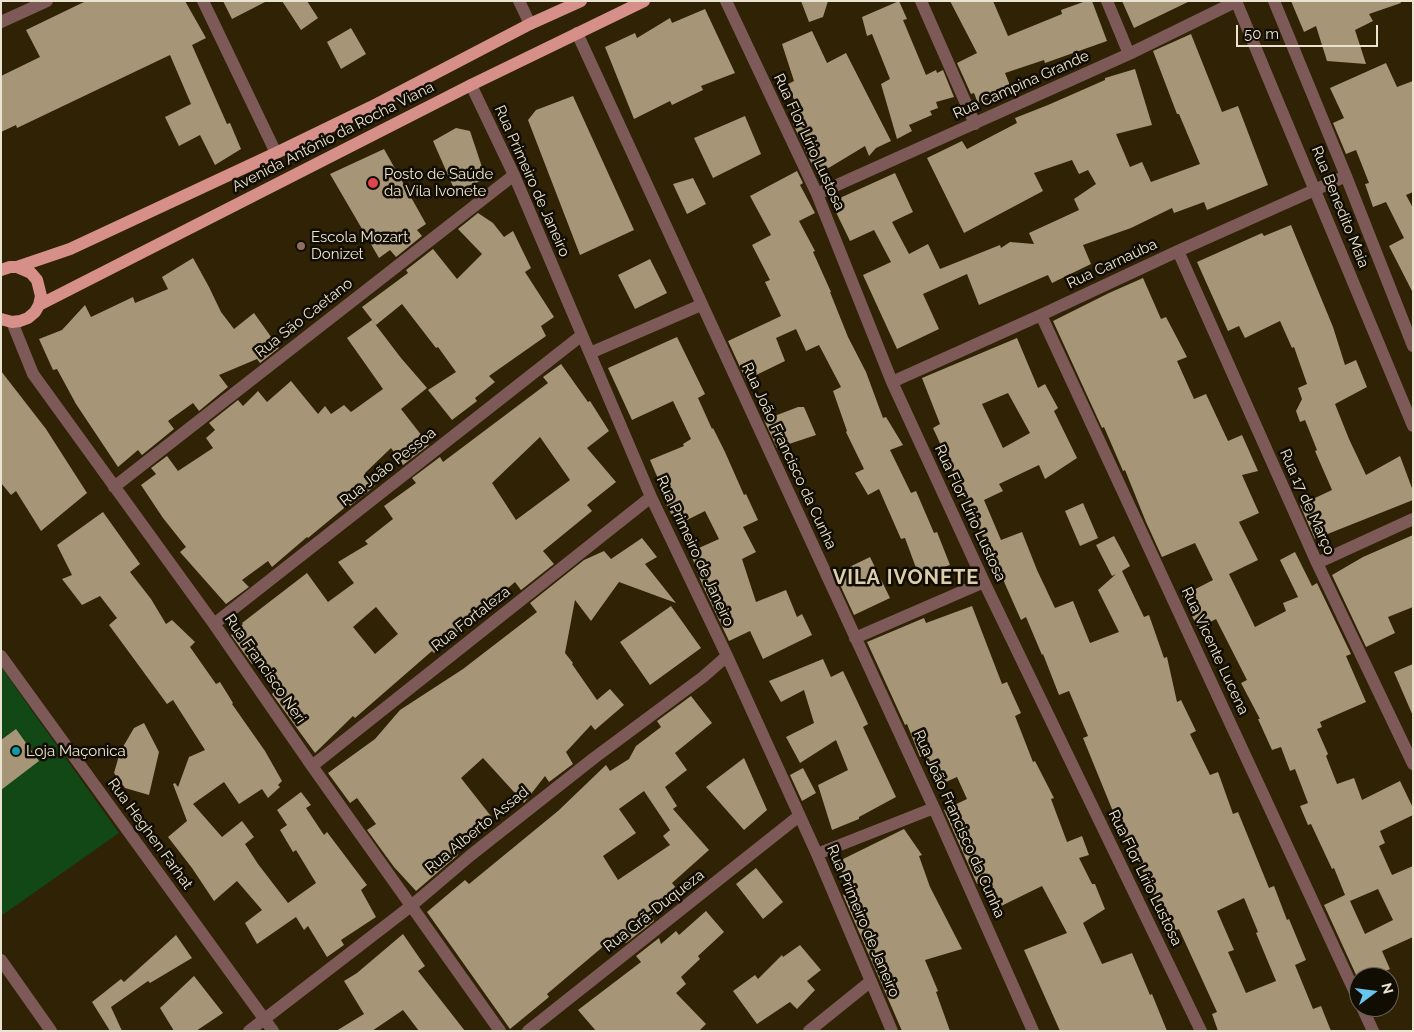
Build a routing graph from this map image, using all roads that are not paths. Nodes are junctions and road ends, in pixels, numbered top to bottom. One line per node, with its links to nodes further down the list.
1 (47, 1): 11 (street)
2 (203, 1): 17 (street)
3 (520, 1): 12 (street)
4 (581, 1): 12 (main road, Avenida Antônio da Rocha Viana)
5 (644, 1): 13 (main road, Avenida Antônio da Rocha Viana)
6 (726, 1): 21 (street, Rua Flor Lírio Lustosa)
7 (922, 1): 16 (street)
8 (1107, 1): 14 (street)
9 (1236, 1): 14 (street, Rua Campina Grande); 20 (street, Rua Benedito Maia)
10 (1274, 1): 19 (street, Rua Benedito Maia)
11 (1, 22)
12 (530, 24): 17 (main road, Avenida Antônio da Rocha Viana)
13 (577, 33): 15 (main road, Avenida Antônio da Rocha Viana); 26 (street, Rua João Francisco da Cunha)
14 (1129, 54): 16 (street, Rua Campina Grande)
15 (471, 84): 18 (street, Rua Primeiro de Janeiro); 25 (main road, Avenida Antônio da Rocha Viana)
16 (975, 124): 21 (street, Rua Campina Grande)
17 (276, 153): 23 (main road, Avenida Antônio da Rocha Viana)
18 (514, 175): 29 (street, Rua Primeiro de Janeiro); 34 (street, Rua São Caetano)
19 (1346, 176): 20 (street, Rua Carnaúba); 30 (street, Rua Benedito Maia)
20 (1316, 190): 22 (street, Rua Carnaúba); 33 (street, Rua Benedito Maia)
21 (817, 194): 32 (street, Rua Flor Lírio Lustosa)
22 (1178, 251): 27 (street, Rua Carnaúba); 37 (street, Rua 17 de Março)
23 (17, 267): 24 (main road, Avenida Antônio da Rocha Viana); 25 (main road)
24 (2, 268)
25 (39, 305): 28 (main road, Avenida Antônio da Rocha Viana)
26 (701, 305): 31 (street); 40 (street, Rua João Francisco da Cunha)
27 (1041, 315): 32 (street, Rua Carnaúba); 50 (street, Rua Vicente Lucena)
28 (4, 320): 34 (street, Rua Francisco Neri)
29 (582, 335): 31 (street, Rua Primeiro de Janeiro); 39 (street, Rua João Pessoa)
30 (1413, 346)
31 (590, 353): 35 (street, Rua Primeiro de Janeiro)
32 (892, 382): 38 (street, Rua Flor Lírio Lustosa)
33 (1413, 426)
34 (114, 487): 39 (street, Rua Francisco Neri)
35 (651, 498): 42 (street, Rua Primeiro de Janeiro); 44 (street, Rua Fortaleza)
36 (1413, 519): 37 (street)
37 (1317, 563): 43 (street, Rua 17 de Março)
38 (984, 582): 40 (street); 62 (street, Rua Flor Lírio Lustosa)
39 (214, 624): 44 (street, Rua Francisco Neri)
40 (855, 638): 45 (street, Rua João Francisco da Cunha)
41 (1, 656): 53 (street, Rua Heghen Farhat)
42 (727, 656): 46 (street, Rua Primeiro de Janeiro); 48 (street, Rua Alberto Assad)
43 (1413, 764)
44 (312, 766): 48 (street, Rua Francisco Neri)
45 (934, 808): 47 (street); 61 (street, Rua João Francisco da Cunha)
46 (799, 816): 47 (street, Rua Primeiro de Janeiro); 58 (street, Rua Grã-Duqueza)
47 (817, 854): 51 (street, Rua Primeiro de Janeiro)
48 (412, 906): 53 (street, Rua Alberto Assad); 57 (street, Rua Francisco Neri)
49 (1, 960): 54 (street)
50 (1349, 979)
51 (871, 981): 59 (street); 60 (street, Rua Primeiro de Janeiro)
52 (1367, 1017): 63 (street)
53 (264, 1019): 55 (street, Rua Alberto Assad); 56 (street, Rua Heghen Farhat)
54 (51, 1031)
55 (250, 1031)
56 (273, 1031)
57 (500, 1031)
58 (528, 1031)
59 (809, 1031)
60 (892, 1031)
61 (1033, 1031)
62 (1202, 1031)
63 (1373, 1031)

